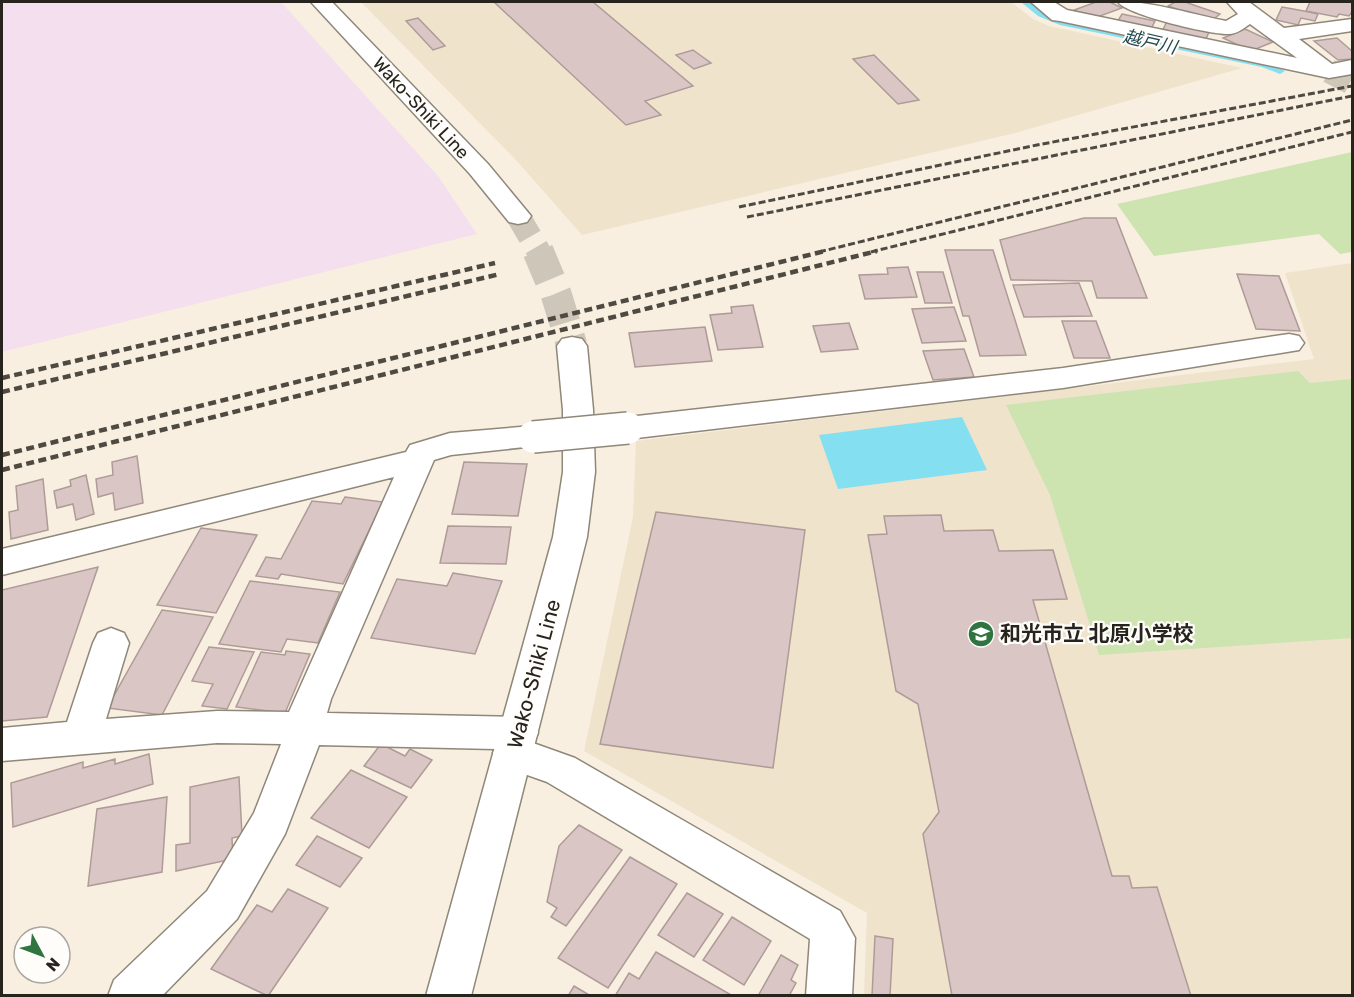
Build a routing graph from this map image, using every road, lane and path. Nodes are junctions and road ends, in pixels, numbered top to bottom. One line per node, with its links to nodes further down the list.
1 (321, 2): 10 (street, Wako-Shiki Line)
2 (1041, 2): 9 (street)
3 (1128, 2): 5 (street)
4 (1200, 2): 5 (street)
5 (1244, 8): 7 (street)
6 (1353, 25): 7 (street)
7 (1280, 35): 9 (street)
8 (1353, 68): 9 (street)
9 (1329, 71)
10 (518, 216)
11 (1289, 343): 13 (street, bridge)
12 (572, 346): 18 (street, Wako-Shiki Line)
13 (418, 460): 14 (street); 16 (street)
14 (2, 562)
15 (111, 643): 17 (street)
16 (303, 728): 17 (street); 18 (street); 20 (street)
17 (81, 738): 19 (street)
18 (516, 743): 21 (street, Wako-Shiki Line); 22 (street)
19 (2, 744)
20 (130, 996)
21 (448, 996)
22 (829, 996)

